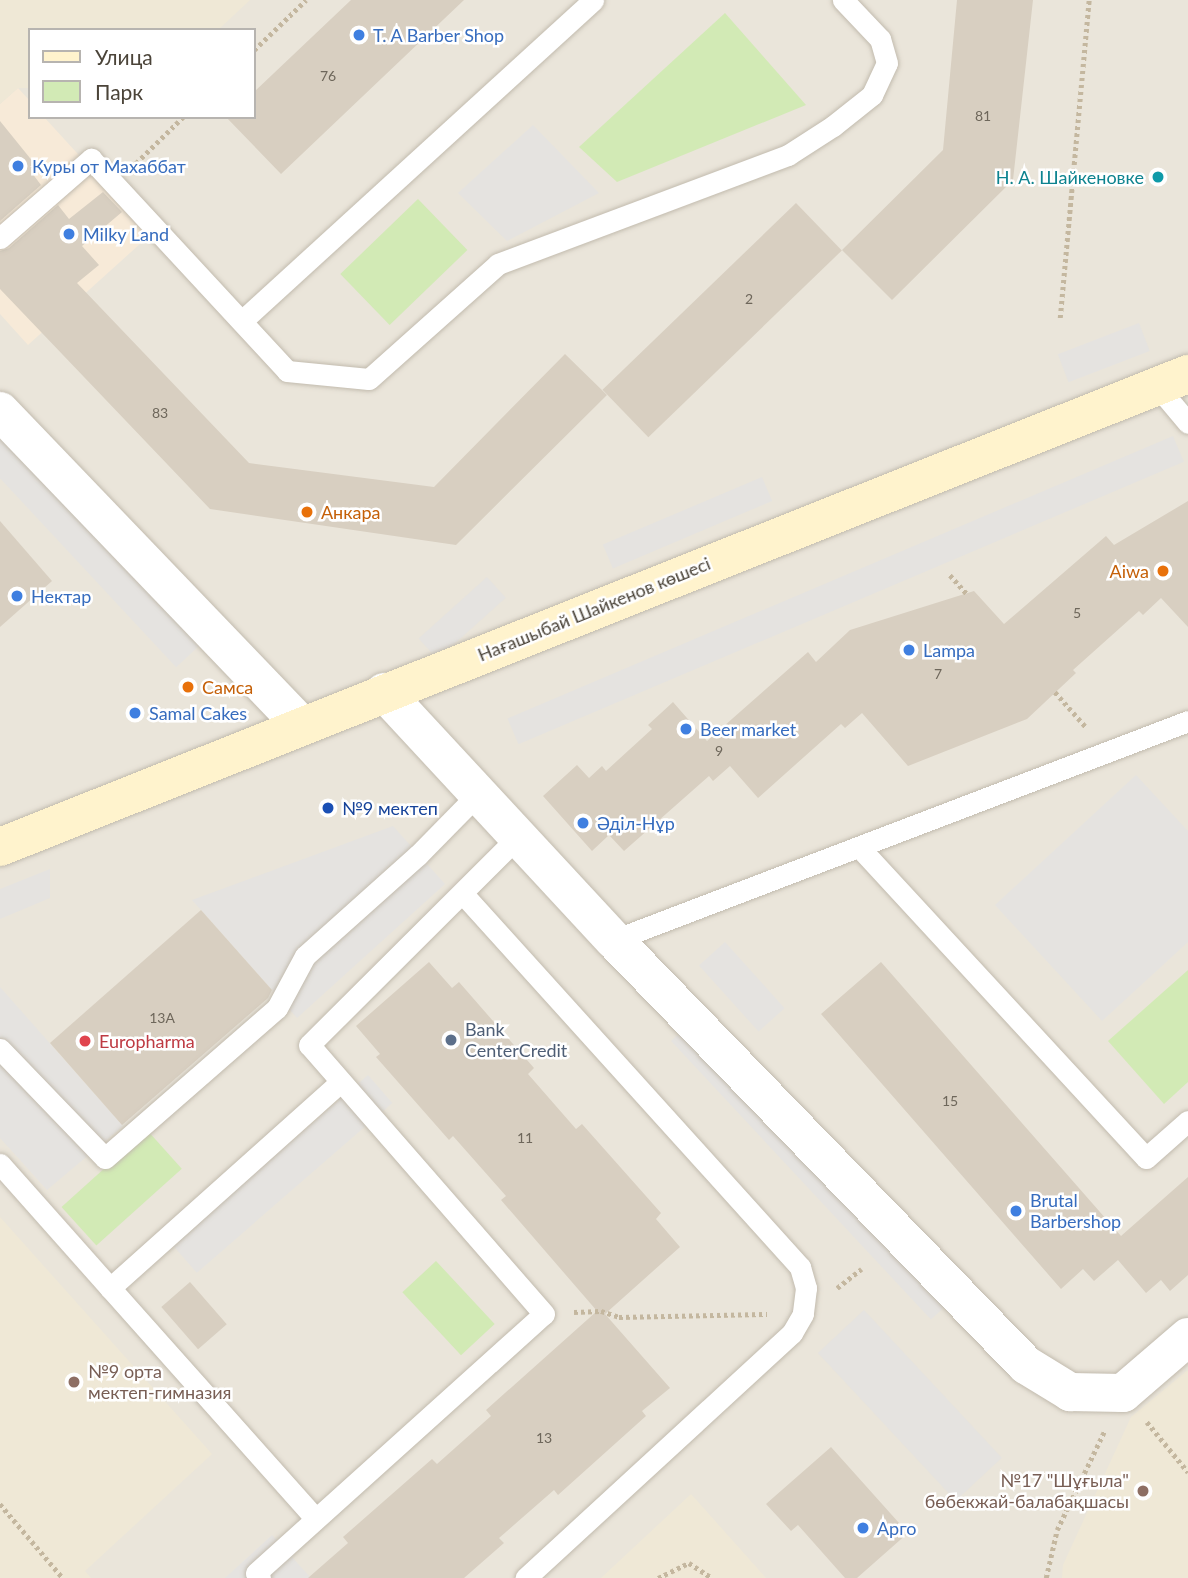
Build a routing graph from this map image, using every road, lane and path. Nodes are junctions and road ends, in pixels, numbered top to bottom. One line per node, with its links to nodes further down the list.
1 (306, 0): 5 (path)
2 (593, 0): 10 (lane)
3 (844, 0): 10 (lane)
4 (1088, 0): 9 (path)
5 (256, 48)
6 (181, 119): 7 (path)
7 (114, 184): 8 (lane); 10 (lane)
8 (0, 238)
9 (1060, 318)
10 (243, 320)
11 (1173, 380): 13 (lane); 16 (street, Нағашыбай Шайкенов көшесі)
12 (0, 411): 19 (street)
13 (1188, 423)
14 (950, 575): 15 (path)
15 (967, 594)
16 (384, 692): 19 (street, Нағашыбай Шайкенов көшесі); 21 (street)
17 (1055, 692): 20 (path)
18 (1188, 721): 20 (lane)
19 (301, 726): 23 (street, Нағашыбай Шайкенов көшесі)
20 (1109, 753): 24 (lane)
21 (478, 794): 22 (street); 27 (lane)
22 (518, 837): 25 (lane); 26 (street)
23 (0, 847)
24 (859, 847): 26 (lane); 29 (lane)
25 (463, 894): 28 (lane); 33 (lane)
26 (614, 940): 35 (street)
27 (0, 1049)
28 (340, 1082): 31 (lane); 32 (lane)
29 (1188, 1121)
30 (0, 1164): 31 (lane)
31 (110, 1288): 38 (lane)
32 (544, 1314): 33 (path); 38 (lane)
33 (803, 1314): 41 (lane)
34 (1188, 1337): 35 (street)
35 (1123, 1393): 36 (path); 44 (path)
36 (1188, 1472)
37 (0, 1504): 39 (path)
38 (315, 1518): 40 (lane)
39 (63, 1578)
40 (260, 1578)
41 (526, 1578)
42 (658, 1578): 43 (path)
43 (712, 1578)
44 (1046, 1578)

